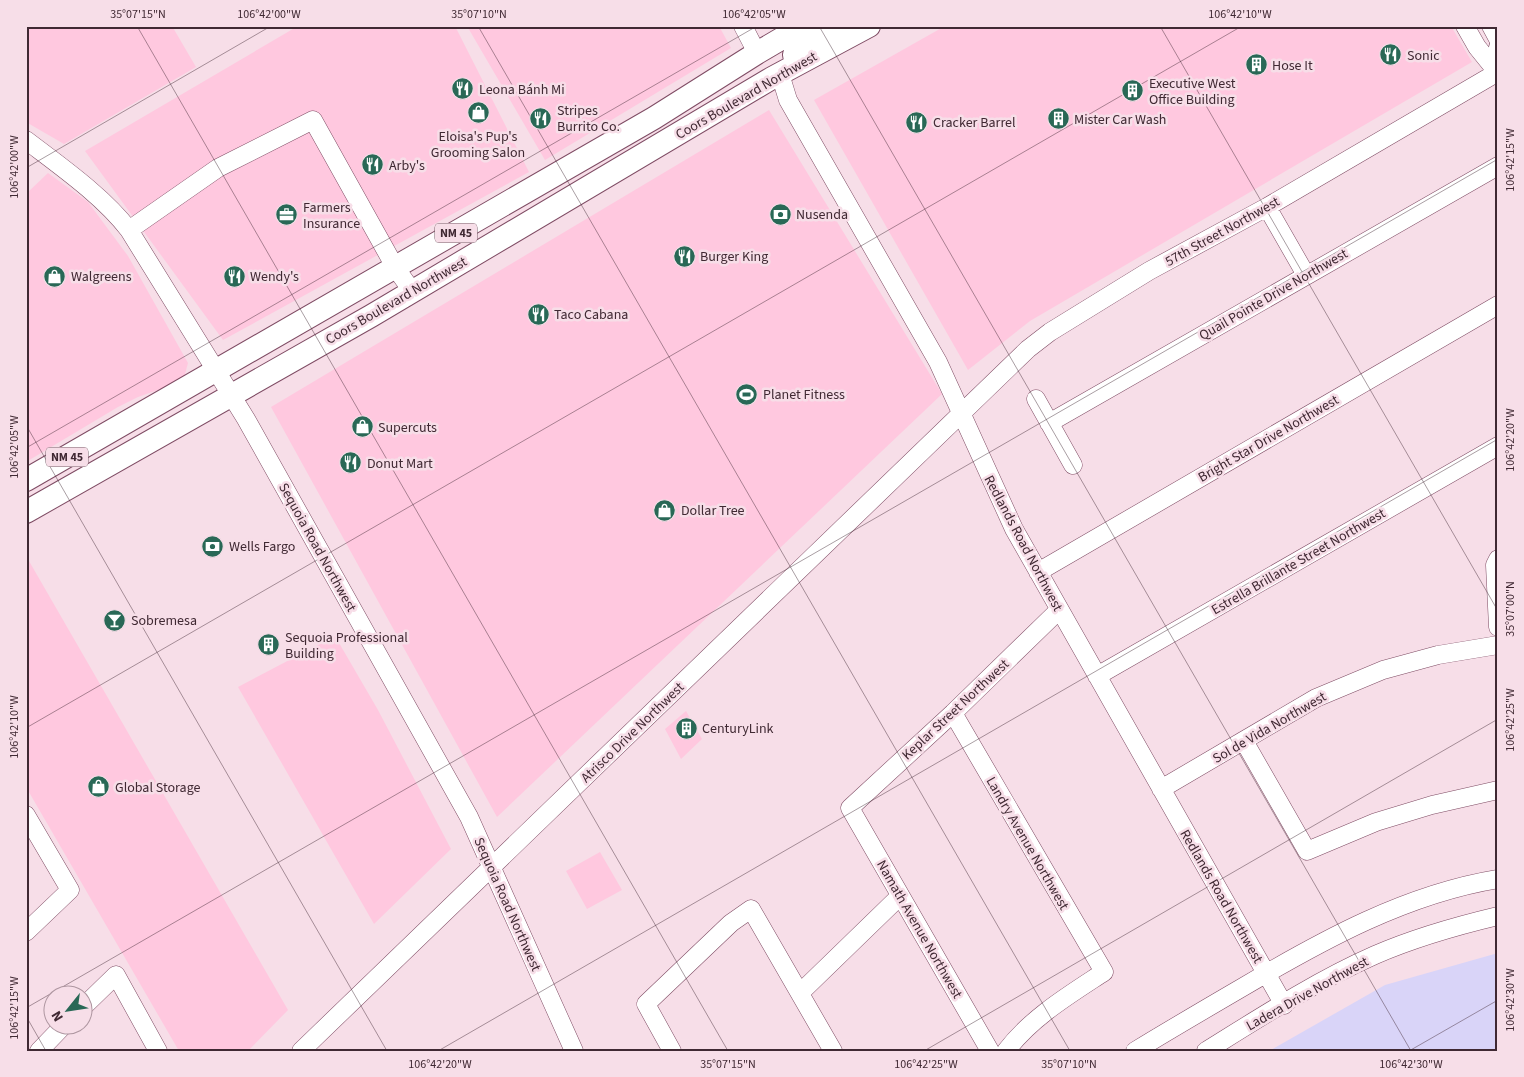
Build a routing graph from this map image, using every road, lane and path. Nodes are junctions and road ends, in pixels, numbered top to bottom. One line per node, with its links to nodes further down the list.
1 (743, 26): 9 (street)
2 (803, 26): 9 (main road, Coors Boulevard Northwest / NM 45)
3 (830, 26): 11 (main road)
4 (869, 26): 11 (main road, Coors Boulevard Northwest / NM 45)
5 (1465, 26): 10 (street)
6 (1491, 26): 7 (street)
7 (1498, 39)
8 (1498, 47): 10 (street)
9 (757, 53): 12 (main road); 17 (main road, Coors Boulevard Northwest / NM 45)
10 (1498, 73): 15 (street, 57th Street Northwest)
11 (780, 74): 12 (main road, Coors Boulevard Northwest / NM 45); 24 (street, Redlands Road Northwest)
12 (673, 137): 19 (main road, Coors Boulevard Northwest / NM 45)
13 (26, 140): 16 (street, Sequoia Road Northwest)
14 (1498, 166): 18 (street, Quail Pointe Drive Northwest)
15 (1267, 207): 18 (street); 24 (street, 57th Street Northwest)
16 (129, 230): 17 (street); 21 (street, Sequoia Road Northwest)
17 (396, 267): 19 (street); 21 (main road, Coors Boulevard Northwest / NM 45)
18 (1306, 275): 25 (street, Quail Pointe Drive Northwest)
19 (412, 292): 22 (main road, Coors Boulevard Northwest / NM 45)
20 (1498, 305): 31 (street, Bright Star Drive Northwest)
21 (216, 370): 22 (street, Sequoia Road Northwest); 28 (main road, Coors Boulevard Northwest / NM 45)
22 (231, 395): 29 (main road, Coors Boulevard Northwest / NM 45); 42 (street, Sequoia Road Northwest)
23 (1036, 399): 25 (street)
24 (962, 413): 31 (street, Redlands Road Northwest); 42 (street, Atrisco Drive Northwest)
25 (1049, 423): 27 (street)
26 (1498, 446): 35 (street, Estrella Brillante Street Northwest)
27 (1072, 464)
28 (26, 480)
29 (26, 512)
30 (1498, 559): 33 (street)
31 (1038, 572): 32 (street, Redlands Road Northwest)
32 (1059, 610): 35 (street, Redlands Road Northwest); 36 (street, Keplar Street Northwest)
33 (1498, 627)
34 (1498, 646): 37 (street, Sol de Vida Northwest)
35 (1097, 676): 38 (street, Redlands Road Northwest)
36 (952, 713): 40 (street, Keplar Street Northwest); 59 (street, Landry Avenue Northwest)
37 (1244, 741): 38 (street, Sol de Vida Northwest); 39 (street)
38 (1161, 789): 47 (street, Redlands Road Northwest)
39 (1498, 790)
40 (850, 808): 44 (street, Namath Avenue Northwest)
41 (26, 815): 46 (street)
42 (491, 868): 54 (street, Atrisco Drive Northwest); 55 (street, Sequoia Road Northwest)
43 (1498, 879): 47 (street)
44 (900, 896): 48 (street); 58 (street, Namath Avenue Northwest)
45 (1498, 916): 50 (street, Ladera Drive Northwest)
46 (26, 932)
47 (1266, 973): 50 (street, Redlands Road Northwest); 60 (street)
48 (800, 992): 56 (street); 57 (street)
49 (92, 998): 53 (street)
50 (1284, 1005): 61 (street, Ladera Drive Northwest)
51 (55, 1034): 52 (street)
52 (38, 1051)
53 (158, 1051)
54 (301, 1051)
55 (574, 1051)
56 (672, 1051)
57 (832, 1051)
58 (990, 1051)
59 (1006, 1051)
60 (1135, 1051)
61 (1206, 1051)

